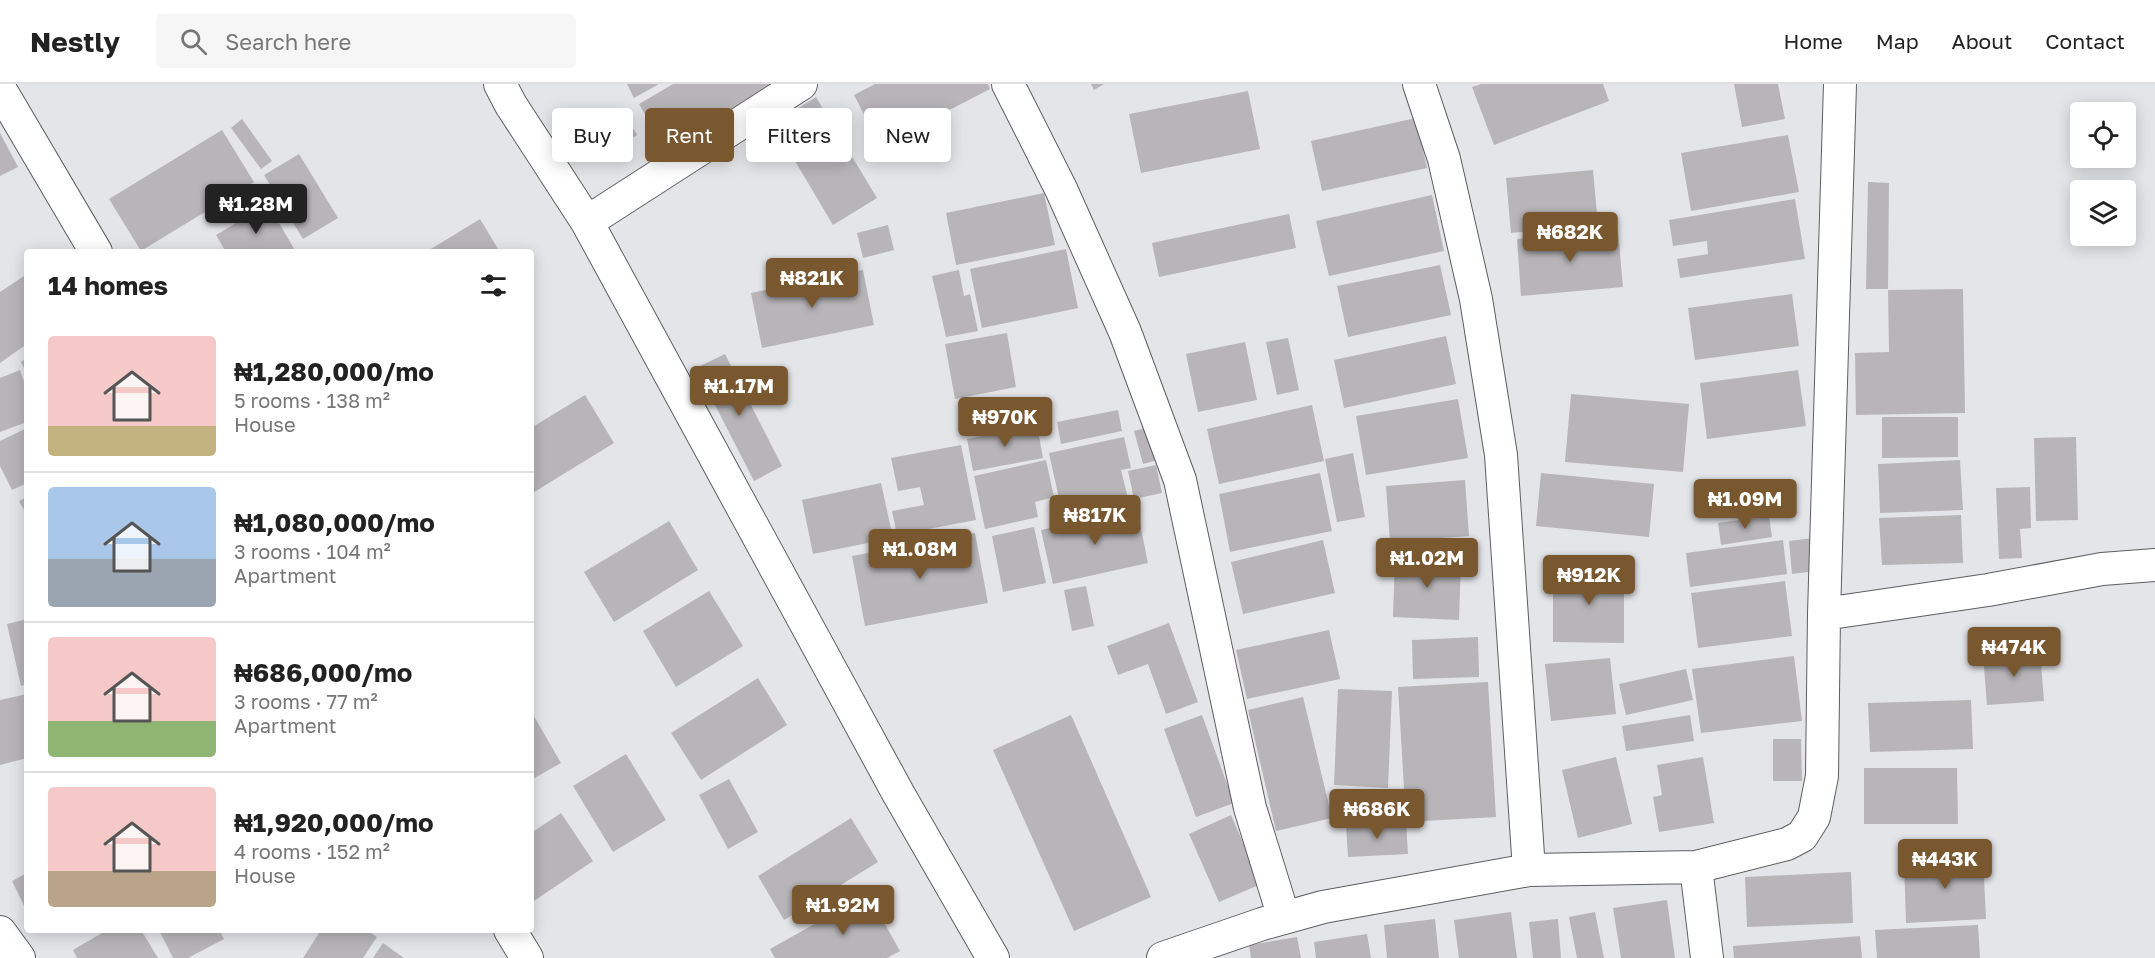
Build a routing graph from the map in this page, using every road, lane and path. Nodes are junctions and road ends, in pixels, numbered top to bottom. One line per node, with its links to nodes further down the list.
1 (500, 84): 7 (street)
2 (801, 84): 7 (street)
3 (1008, 84): 13 (street)
4 (1419, 84): 12 (street)
5 (1840, 84): 10 (street)
6 (0, 89): 8 (street)
7 (587, 222): 18 (street)
8 (94, 249)
9 (2155, 565): 10 (street)
10 (1824, 614): 11 (street)
11 (1696, 867): 12 (street); 20 (street)
12 (1530, 870): 13 (street)
13 (1284, 918): 19 (street)
14 (0, 932): 16 (street)
15 (512, 933): 17 (street)
16 (19, 958)
17 (527, 958)
18 (993, 958)
19 (1163, 958)
20 (1707, 958)

